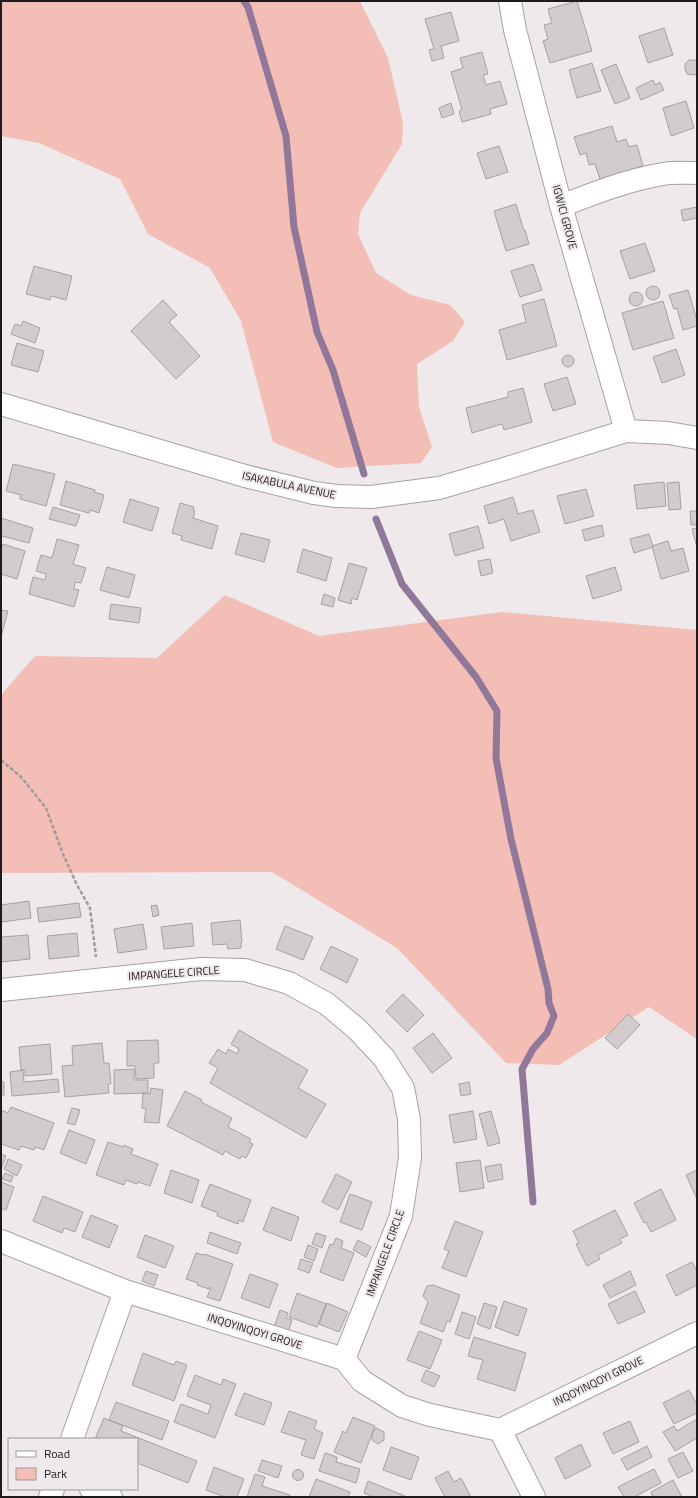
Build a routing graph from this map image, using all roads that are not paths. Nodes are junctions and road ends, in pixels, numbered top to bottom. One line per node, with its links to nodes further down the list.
1 (510, 1): 3 (street, IGWICI GROVE)
2 (697, 173): 3 (street)
3 (561, 206): 5 (street, IGWICI GROVE)
4 (1, 404): 5 (street, ISAKABULA AVENUE)
5 (626, 431): 6 (street, ISAKABULA AVENUE)
6 (697, 438)
7 (1, 990): 11 (street, IMPANGELE CIRCLE)
8 (1, 1241): 9 (street, INQOYINQOYI GROVE)
9 (125, 1291): 11 (street, INQOYINQOYI GROVE); 13 (street)
10 (697, 1333): 12 (street, INQOYINQOYI GROVE)
11 (344, 1359): 12 (street)
12 (500, 1430): 16 (street)
13 (72, 1438)
14 (94, 1490): 15 (street)
15 (111, 1497)
16 (534, 1497)

